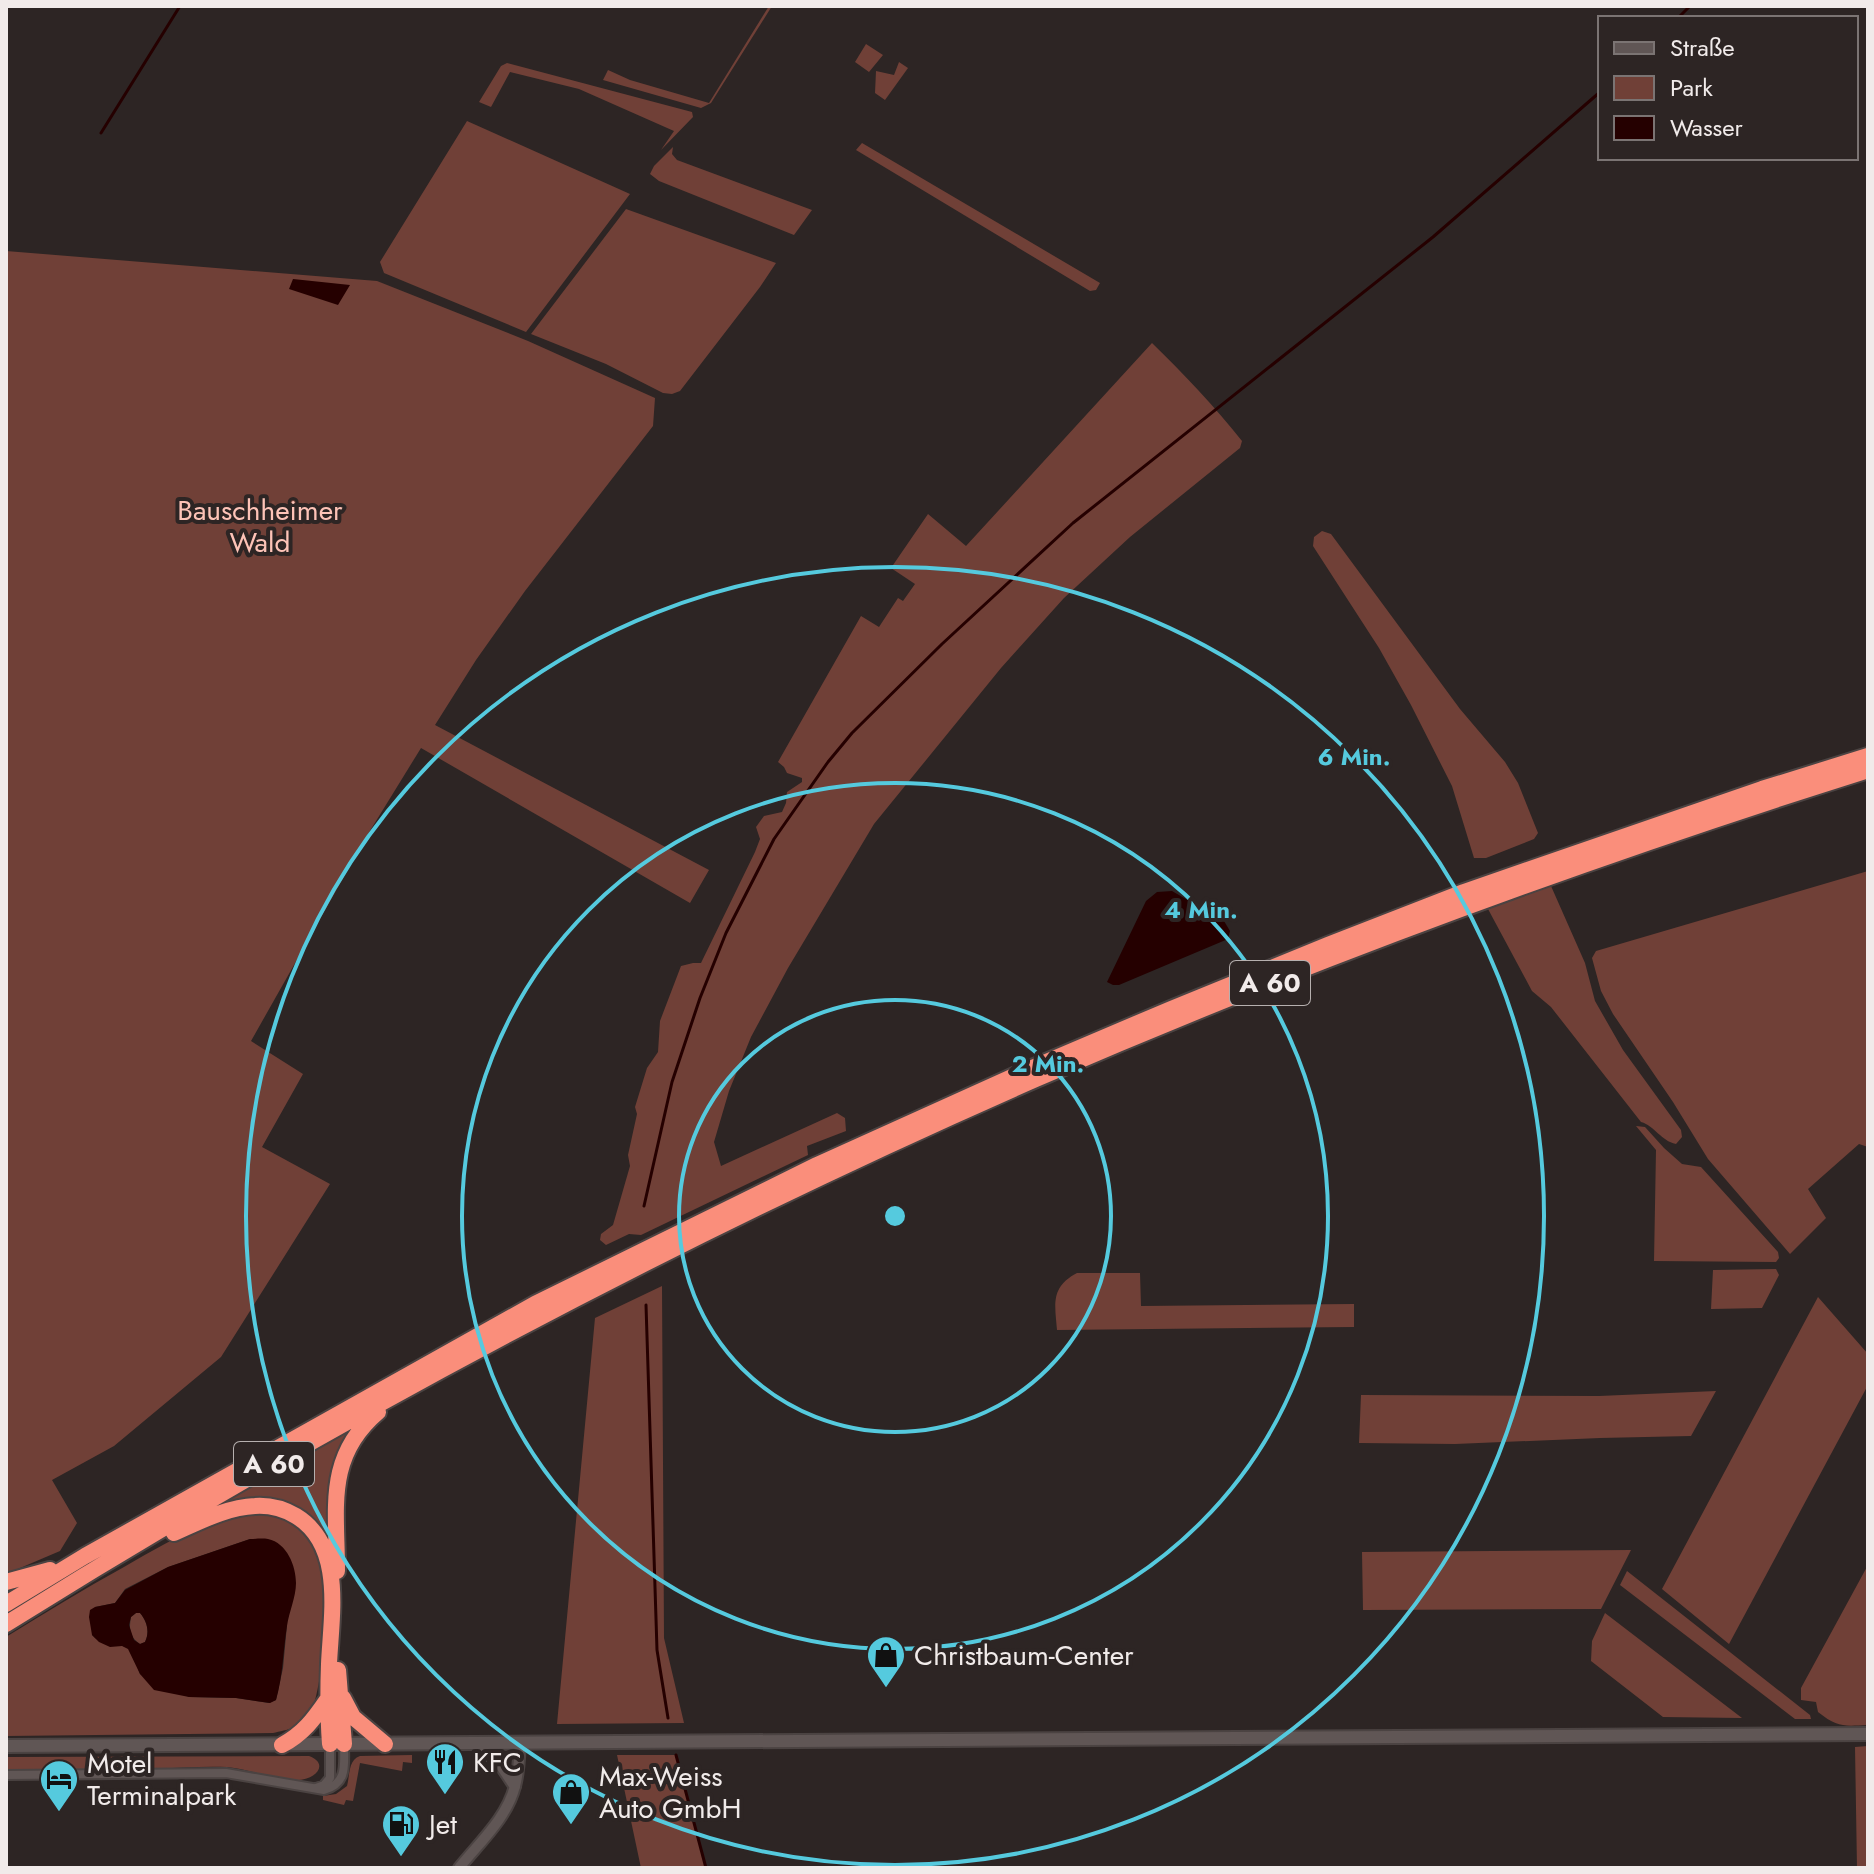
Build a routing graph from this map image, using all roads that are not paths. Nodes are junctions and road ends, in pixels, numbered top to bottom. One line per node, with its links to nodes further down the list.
1 (1868, 756): 5 (highway, A 60)
2 (1868, 770): 3 (highway, A 60)
3 (415, 1385): 4 (highway, A 60); 9 (highway)
4 (134, 1546): 8 (highway, A 60); 9 (highway)
5 (85, 1556): 6 (highway); 7 (highway, A 60)
6 (6, 1582)
7 (6, 1604)
8 (6, 1624)
9 (333, 1694): 13 (highway); 14 (highway); 15 (highway)
10 (1868, 1734): 11 (main road)
11 (520, 1742): 12 (main road); 18 (street)
12 (474, 1743): 14 (main road); 18 (street)
13 (337, 1744): 14 (main road); 15 (main road); 19 (street); 19 (street)
14 (385, 1744)
15 (282, 1745): 16 (main road)
16 (6, 1746)
17 (6, 1775): 19 (street)
18 (515, 1787): 20 (street)
19 (311, 1789)
20 (459, 1868)

